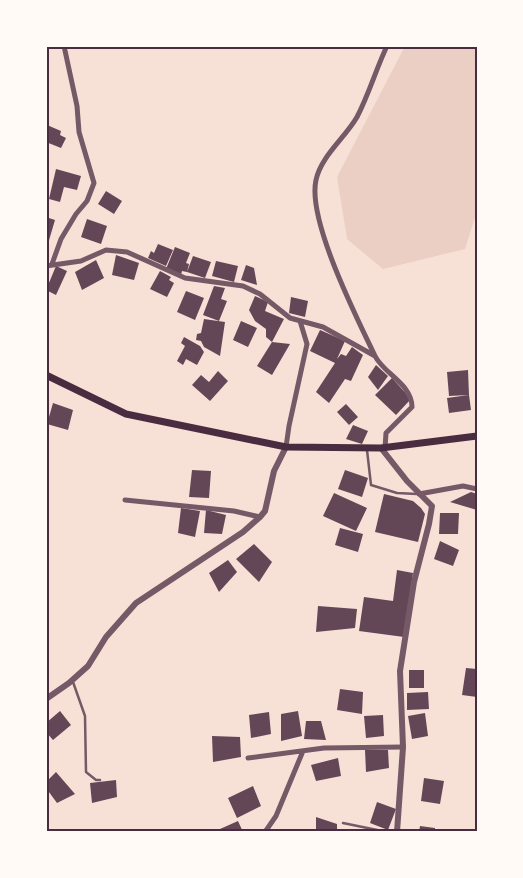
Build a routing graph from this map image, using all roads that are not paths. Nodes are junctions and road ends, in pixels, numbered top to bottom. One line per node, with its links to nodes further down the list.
1 (64, 46): 3 (street)
2 (387, 46): 5 (street)
3 (49, 265): 4 (street)
4 (300, 321): 5 (street); 8 (street)
5 (376, 356): 10 (street)
6 (46, 375): 8 (main road)
7 (477, 436): 10 (main road)
8 (286, 447): 9 (main road); 14 (street)
9 (367, 448): 10 (main road); 12 (lane)
10 (383, 448): 12 (street)
11 (477, 488): 12 (street)
12 (419, 494): 17 (street)
13 (125, 500): 14 (street)
14 (260, 517): 15 (street)
15 (73, 680): 16 (street); 20 (lane)
16 (46, 699)
17 (403, 747): 18 (street); 24 (street)
18 (303, 750): 19 (street); 22 (street)
19 (248, 758)
20 (100, 780)
21 (343, 823): 23 (lane)
22 (265, 832)
23 (387, 832)
24 (398, 832)

